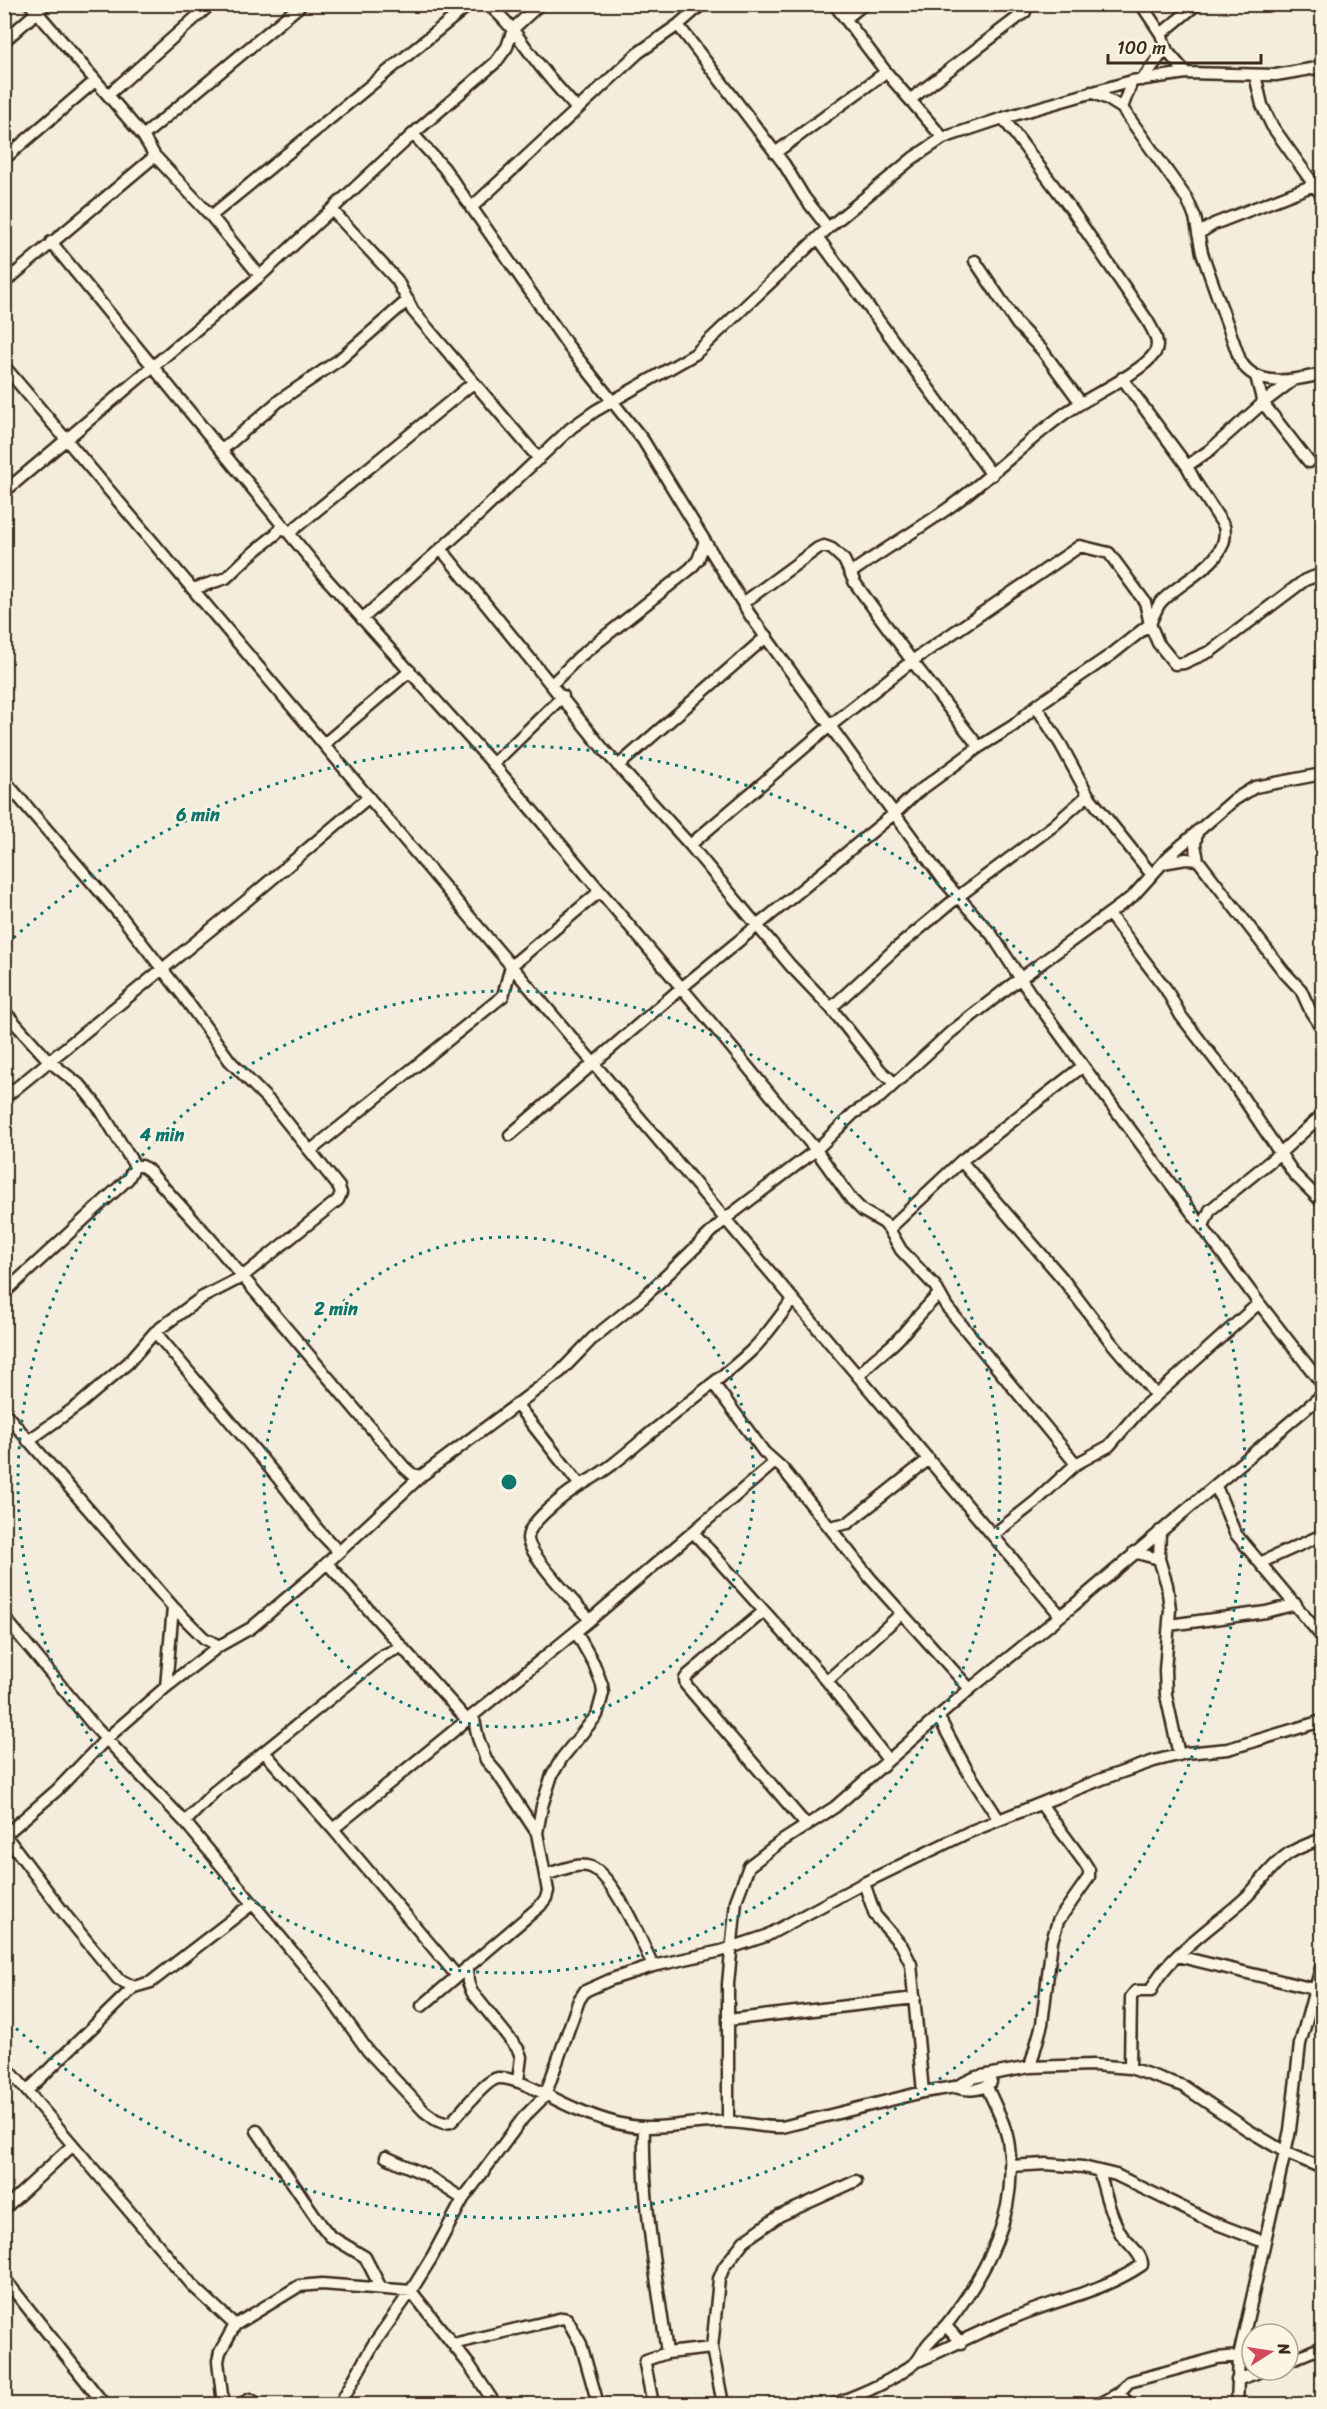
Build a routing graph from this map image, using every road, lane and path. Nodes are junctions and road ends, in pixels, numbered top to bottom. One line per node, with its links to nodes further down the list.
1 (46, 4): 12 (street)
2 (211, 4): 27 (street)
3 (302, 4): 33 (street)
4 (470, 4): 43 (street)
5 (487, 4): 16 (street)
6 (540, 4): 16 (street)
7 (702, 4): 15 (street)
8 (834, 4): 14 (street)
9 (864, 4): 14 (street)
10 (1141, 4): 17 (street)
11 (1197, 4): 17 (street)
12 (33, 9): 18 (street); 24 (street)
13 (1025, 12): 28 (street)
14 (845, 19): 21 (street)
15 (678, 25): 30 (street); 35 (street)
16 (513, 30): 30 (street); 32 (street)
17 (1161, 34): 19 (street)
18 (4, 41)
19 (1167, 51): 22 (street); 25 (street)
20 (1323, 67): 23 (street)
21 (886, 72): 28 (street); 35 (street)
22 (1186, 73): 23 (street); 25 (street)
23 (1255, 75): 38 (street)
24 (95, 81): 27 (street); 37 (street)
25 (1137, 81): 26 (street); 29 (street)
26 (1091, 92): 29 (street); 31 (street)
27 (108, 95): 33 (street)
28 (911, 99): 34 (street)
29 (1122, 108): 42 (street)
30 (577, 109): 40 (street)
31 (1003, 118): 34 (street); 57 (street)
32 (413, 134): 40 (street); 41 (street)
33 (143, 136): 36 (street)
34 (943, 138): 45 (street)
35 (775, 153): 45 (street)
36 (155, 156): 43 (street); 48 (street)
37 (4, 159)
38 (1314, 185): 39 (street); 44 (street)
39 (1323, 196)
40 (471, 208): 60 (street)
41 (332, 210): 50 (street); 52 (street)
42 (1192, 210): 44 (street); 46 (street)
43 (211, 216): 50 (street)
44 (1215, 224): 46 (street)
45 (828, 228): 47 (street)
46 (1198, 234): 56 (street)
47 (818, 238): 60 (street); 68 (street)
48 (51, 242): 51 (street); 54 (street)
49 (975, 261): 61 (street)
50 (260, 276): 54 (street)
51 (4, 284)
52 (408, 300): 59 (street); 64 (street)
53 (4, 366): 63 (street)
54 (154, 367): 63 (street); 64 (street)
55 (1323, 374): 58 (street)
56 (1256, 376): 58 (street); 62 (street)
57 (1122, 378): 61 (street); 67 (street)
58 (1292, 381): 62 (street)
59 (473, 382): 65 (street); 70 (street)
60 (612, 401): 65 (street); 71 (street)
61 (1081, 403): 68 (street)
62 (1263, 403): 66 (street); 67 (street)
63 (67, 440): 69 (street); 77 (street)
64 (222, 450): 70 (street)
65 (539, 459): 72 (street)
66 (1309, 462)
67 (1187, 466): 80 (street)
68 (992, 475): 75 (street)
69 (4, 492)
70 (285, 529): 77 (street); 79 (street)
71 (705, 541): 73 (street); 74 (street)
72 (441, 549): 79 (street); 84 (street)
73 (698, 560): 74 (street); 84 (street)
74 (715, 560): 78 (street)
75 (852, 572): 78 (street); 82 (street)
76 (1323, 574): 80 (street)
77 (193, 589): 88 (street)
78 (742, 603): 81 (street)
79 (362, 619): 83 (street)
80 (1150, 624): 82 (street); 86 (street)
81 (767, 636): 87 (street); 91 (street)
82 (912, 661): 87 (street); 89 (street)
83 (410, 671): 88 (street); 90 (street)
84 (552, 684): 85 (street)
85 (562, 696): 90 (street); 91 (street)
86 (1036, 706): 89 (street); 94 (street)
87 (831, 725): 96 (street); 98 (street)
88 (324, 744): 95 (street)
89 (979, 747): 96 (street)
90 (493, 764): 102 (street)
91 (618, 766): 98 (street)
92 (1323, 774): 97 (street)
93 (4, 780): 107 (street)
94 (1088, 795): 101 (street); 103 (street)
95 (369, 797): 106 (street); 107 (street)
96 (895, 813): 103 (street); 105 (street)
97 (1197, 831): 99 (street); 100 (street)
98 (690, 845): 105 (street)
99 (1198, 860): 100 (street); 112 (street)
100 (1163, 863): 101 (street)
101 (1152, 875): 104 (street)
102 (599, 892): 106 (street); 109 (street)
103 (959, 896): 108 (street); 110 (street)
104 (1109, 914): 108 (street); 122 (street)
105 (758, 926): 109 (street); 110 (street)
106 (512, 966): 114 (street); 121 (street)
107 (161, 969): 113 (street); 121 (street)
108 (1020, 980): 115 (street); 116 (street)
109 (680, 989): 114 (street); 120 (street)
110 (831, 1008): 116 (street)
111 (4, 1011): 113 (street)
112 (1323, 1028)
113 (49, 1061): 117 (street); 124 (street)
114 (594, 1065): 119 (street); 130 (street)
115 (1083, 1066): 123 (street); 129 (street)
116 (894, 1083): 120 (street)
117 (4, 1098)
118 (1323, 1115): 122 (street)
119 (510, 1135)
120 (816, 1150): 130 (street); 132 (street)
121 (310, 1151): 133 (street)
122 (1280, 1154): 127 (street); 128 (street)
123 (961, 1161): 132 (street); 142 (street)
124 (135, 1166): 125 (street); 126 (street)
125 (128, 1179): 126 (street); 134 (street)
126 (156, 1180): 133 (street)
127 (1323, 1202)
128 (1210, 1210): 129 (street); 131 (street)
129 (1192, 1211): 131 (street)
130 (725, 1219): 136 (street); 144 (street)
131 (1203, 1226): 137 (street)
132 (889, 1229): 135 (street)
133 (242, 1277): 138 (street); 150 (street)
134 (4, 1293)
135 (939, 1294): 139 (street); 149 (street)
136 (793, 1299): 139 (street); 140 (street)
137 (1259, 1303): 141 (street); 142 (street)
138 (155, 1332): 146 (street); 160 (street)
139 (862, 1372): 147 (street)
140 (713, 1383): 148 (street); 151 (street)
141 (1323, 1384)
142 (1156, 1395): 149 (street)
143 (1323, 1395): 152 (street)
144 (517, 1405): 150 (street); 151 (street)
145 (4, 1412): 146 (street)
146 (28, 1441): 166 (street)
147 (928, 1459): 153 (street); 158 (street)
148 (775, 1462): 154 (street); 156 (street)
149 (1076, 1464): 158 (street)
150 (421, 1476): 160 (street)
151 (580, 1485): 171 (street)
152 (1216, 1486): 155 (street); 163 (street)
153 (848, 1523): 154 (street); 159 (street)
154 (830, 1527): 159 (street)
155 (1160, 1531): 161 (street); 162 (street)
156 (693, 1532): 167 (street); 171 (street)
157 (1323, 1534): 163 (street)
158 (993, 1535): 169 (street)
159 (842, 1542): 168 (street)
160 (339, 1552): 164 (street)
161 (1134, 1552): 162 (street); 169 (street)
162 (1159, 1559): 172 (street)
163 (1262, 1562): 165 (street)
164 (327, 1563): 175 (street); 176 (street)
165 (1296, 1604): 172 (street); 174 (street)
166 (173, 1607): 175 (street); 178 (street)
167 (763, 1612): 177 (street); 190 (street)
168 (902, 1614): 177 (street); 179 (street)
169 (1060, 1615): 179 (street)
170 (4, 1617): 183 (street)
171 (590, 1620): 173 (street)
172 (1169, 1625): 185 (street)
173 (576, 1632): 181 (street); 192 (street)
174 (1323, 1637)
175 (219, 1646): 178 (street)
176 (401, 1647): 181 (street); 184 (street)
177 (827, 1681): 186 (street)
178 (166, 1687): 183 (street)
179 (970, 1689): 180 (street)
180 (938, 1716): 186 (street); 188 (street)
181 (470, 1718): 191 (street); 192 (street)
182 (1323, 1721): 185 (street)
183 (106, 1739): 189 (street); 193 (street)
184 (264, 1752): 189 (street); 191 (street)
185 (1179, 1755): 187 (street)
186 (888, 1760): 190 (street)
187 (1041, 1804): 188 (street); 210 (street)
188 (999, 1820): 196 (street)
189 (185, 1822): 197 (street)
190 (807, 1826): 198 (street)
191 (333, 1829): 203 (street)
192 (537, 1833): 195 (street)
193 (5, 1835): 204 (street)
194 (1323, 1839): 199 (street)
195 (545, 1875): 201 (street); 202 (street)
196 (864, 1883): 198 (street); 206 (street)
197 (251, 1905): 204 (street); 213 (street)
198 (732, 1948): 201 (street); 208 (street)
199 (1177, 1956): 205 (street); 211 (street)
200 (1323, 1964): 205 (street)
201 (653, 1966): 218 (street)
202 (467, 1967): 203 (street); 213 (street)
203 (457, 1976): 207 (street)
204 (134, 1988): 216 (street)
205 (1314, 1989): 223 (street)
206 (915, 1998): 208 (street); 217 (street)
207 (422, 2006)
208 (728, 2020): 219 (street)
209 (4, 2064): 216 (street)
210 (1030, 2067): 211 (street); 212 (street)
211 (1130, 2068): 223 (street)
212 (998, 2074): 214 (street); 215 (street)
213 (518, 2081): 218 (street)
214 (955, 2087): 215 (street); 217 (street)
215 (987, 2087): 225 (street)
216 (27, 2091): 222 (street)
217 (923, 2092): 219 (street)
218 (545, 2096): 220 (street); 229 (street)
219 (728, 2122): 220 (street)
220 (644, 2127): 241 (street)
221 (257, 2131): 233 (street)
222 (73, 2145): 230 (street); 235 (street)
223 (1285, 2152): 226 (street); 231 (street)
224 (386, 2157): 229 (street)
225 (1010, 2166): 227 (street); 236 (street)
226 (1323, 2168)
227 (1099, 2170): 231 (street); 237 (street)
228 (856, 2181): 240 (street)
229 (463, 2199): 234 (street)
230 (4, 2209)
231 (1264, 2242): 242 (street)
232 (4, 2278): 248 (street)
233 (381, 2288): 234 (street); 235 (street)
234 (411, 2291): 238 (street); 252 (street)
235 (235, 2325): 249 (street)
236 (946, 2326): 237 (street); 244 (street)
237 (961, 2343): 244 (street)
238 (453, 2344): 253 (street); 254 (street)
239 (1323, 2347): 243 (street)
240 (712, 2348): 241 (street); 256 (street)
241 (667, 2353): 255 (street)
242 (1239, 2356): 246 (street); 247 (street)
243 (1300, 2356)
244 (918, 2361): 257 (street)
245 (1240, 2379): 246 (street)
246 (1237, 2380): 260 (street)
247 (1119, 2393): 258 (street); 259 (street)
248 (104, 2404)
249 (223, 2404)
250 (241, 2404): 251 (street)
251 (258, 2404)
252 (340, 2404)
253 (495, 2404)
254 (598, 2404)
255 (653, 2404)
256 (723, 2404)
257 (834, 2404)
258 (1100, 2404)
259 (1129, 2404)
260 (1237, 2404)

